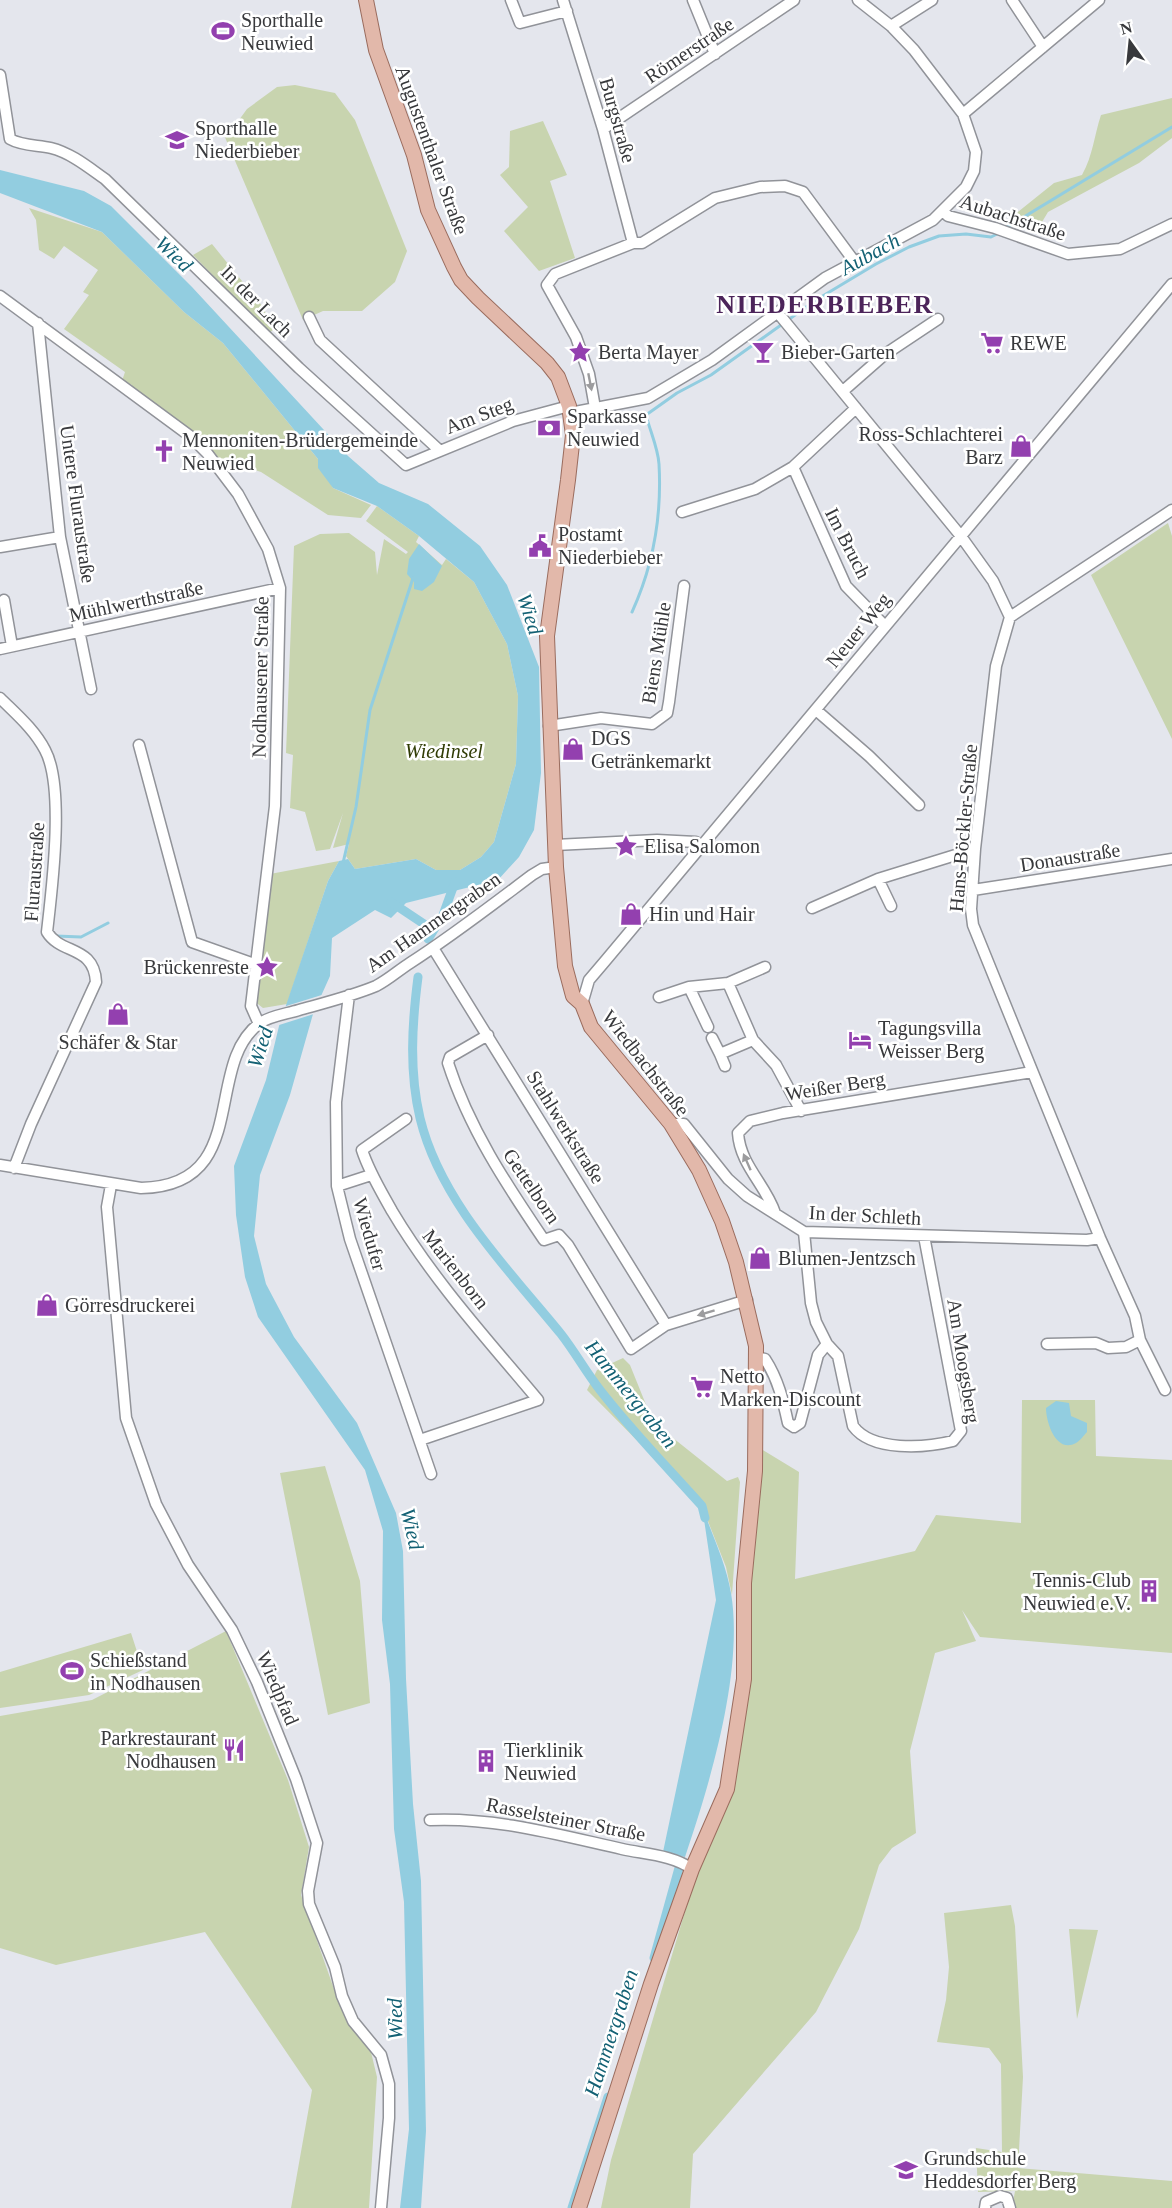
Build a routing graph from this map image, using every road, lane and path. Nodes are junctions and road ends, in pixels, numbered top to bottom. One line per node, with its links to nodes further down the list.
1 (366, 0): 30 (main road, Augustenthaler Straße)
2 (511, 0): 10 (street)
3 (564, 0): 10 (street, Burgstraße)
4 (693, 0): 13 (street)
5 (794, 0): 13 (street, Römerstraße)
6 (858, 0): 11 (street)
7 (932, 0): 11 (street)
8 (1012, 0): 12 (street)
9 (1099, 0): 12 (street)
10 (567, 11): 16 (street, Burgstraße)
11 (891, 26): 15 (street)
12 (1043, 47): 15 (street)
13 (715, 54): 16 (street, Römerstraße)
14 (0, 75): 32 (street, In der Lach)
15 (963, 114): 17 (street)
16 (603, 129): 19 (street, Burgstraße)
17 (944, 212): 18 (street, Aubachstraße); 20 (street, Aubachstraße)
18 (1172, 224)
19 (637, 243): 20 (street); 28 (street, one-way to 28)
20 (854, 261): 25 (street, Aubachstraße)
21 (1172, 284): 36 (street, Neuer Weg)
22 (0, 296): 26 (street, Nodhausener Straße)
23 (309, 317): 31 (street)
24 (938, 319): 27 (street)
25 (783, 320): 27 (street); 28 (street, Aubachstraße)
26 (38, 323): 37 (street, Untere Fluraustraße); 40 (street, Nodhausener Straße)
27 (843, 391): 29 (street)
28 (595, 408): 30 (street, Aubachstraße)
29 (856, 408): 33 (street); 36 (street)
30 (570, 410): 31 (street, Am Steg); 50 (main road, Wiedbachstraße)
31 (439, 450): 32 (street, Am Steg)
32 (405, 465)
33 (793, 467): 35 (street); 43 (street, Im Bruch)
34 (1172, 510): 42 (street)
35 (682, 512)
36 (960, 535): 42 (street); 43 (street, Neuer Weg)
37 (60, 537): 38 (street); 44 (street, Untere Fluraustraße)
38 (0, 547)
39 (684, 586): 50 (street, Biens Mühle)
40 (280, 588): 44 (street, Mühlwerthstraße); 63 (street, Nodhausener Straße)
41 (4, 600): 45 (street)
42 (1010, 617): 55 (street, Hans-Böckler-Straße)
43 (884, 625): 49 (street, Neuer Weg)
44 (80, 631): 45 (street, Mühlwerthstraße); 47 (street, Untere Fluraustraße)
45 (12, 646): 46 (street, Mühlwerthstraße)
46 (0, 649)
47 (91, 689)
48 (0, 698): 82 (street, Fluraustraße)
49 (816, 710): 52 (street); 54 (street, Neuer Weg)
50 (549, 726): 53 (main road, Wiedbachstraße)
51 (139, 745): 63 (street)
52 (919, 805)
53 (555, 845): 54 (street); 57 (main road, Wiedbachstraße)
54 (700, 846): 69 (street, Neuer Weg)
55 (975, 849): 58 (street); 59 (street, Hans-Böckler-Straße)
56 (1172, 860): 59 (street, Donaustraße)
57 (556, 867): 62 (street, Am Hammergraben); 69 (main road, Wiedbachstraße)
58 (878, 879): 60 (street); 61 (street)
59 (973, 890): 77 (street, Hans-Böckler-Straße)
60 (891, 906)
61 (812, 908)
62 (433, 948): 67 (street, Am Hammergraben); 72 (street, Stahlwerkstraße)
63 (254, 964): 70 (street, Nodhausener Straße)
64 (765, 967): 65 (street)
65 (728, 983): 66 (street); 74 (street)
66 (689, 987): 68 (street); 71 (street)
67 (349, 995): 70 (street, Am Hammergraben); 85 (street, Wiedufer)
68 (659, 997)
69 (582, 1004): 80 (main road, Wiedbachstraße)
70 (259, 1023): 84 (street)
71 (708, 1027)
72 (488, 1035): 91 (street, Stahlwerkstraße); 91 (street, Gettelborn)
73 (712, 1038): 75 (street)
74 (753, 1040): 75 (street); 78 (street)
75 (720, 1054): 76 (street)
76 (725, 1066)
77 (1032, 1071): 78 (street, Weißer Berg); 89 (street, Hans-Böckler-Straße)
78 (801, 1111): 86 (street, Weißer Berg, one-way to 78)
79 (406, 1119): 83 (street, Marienborn)
80 (671, 1124): 86 (street, In der Schleth); 90 (main road, Wiedbachstraße)
81 (0, 1165): 82 (street)
82 (14, 1168): 84 (street)
83 (371, 1176): 85 (street); 97 (street, Marienborn)
84 (111, 1185): 101 (street, Wiedpfad)
85 (337, 1186): 97 (street, Wiedufer)
86 (775, 1213): 87 (street, In der Schleth)
87 (804, 1232): 88 (street, In der Schleth); 93 (street, Am Moogsberg)
88 (924, 1236): 89 (street, In der Schleth); 93 (street, Am Moogsberg)
89 (1100, 1238): 92 (street, Hans-Böckler-Straße)
90 (747, 1300): 91 (street, one-way to 91); 95 (main road, Wiedbachstraße)
91 (666, 1325)
92 (1140, 1340): 94 (street); 96 (street, Hans-Böckler-Straße)
93 (827, 1344): 95 (street)
94 (1047, 1344)
95 (756, 1357): 100 (main road, Wiedbachstraße)
96 (1165, 1390)
97 (420, 1440): 98 (street, Wiedufer)
98 (431, 1474)
99 (430, 1820): 100 (street, Rasselsteiner Straße)
100 (692, 1869): 102 (main road, Wiedbachstraße)
101 (381, 2208)
102 (579, 2208)
103 (985, 2208): 104 (street)
104 (1010, 2208)

